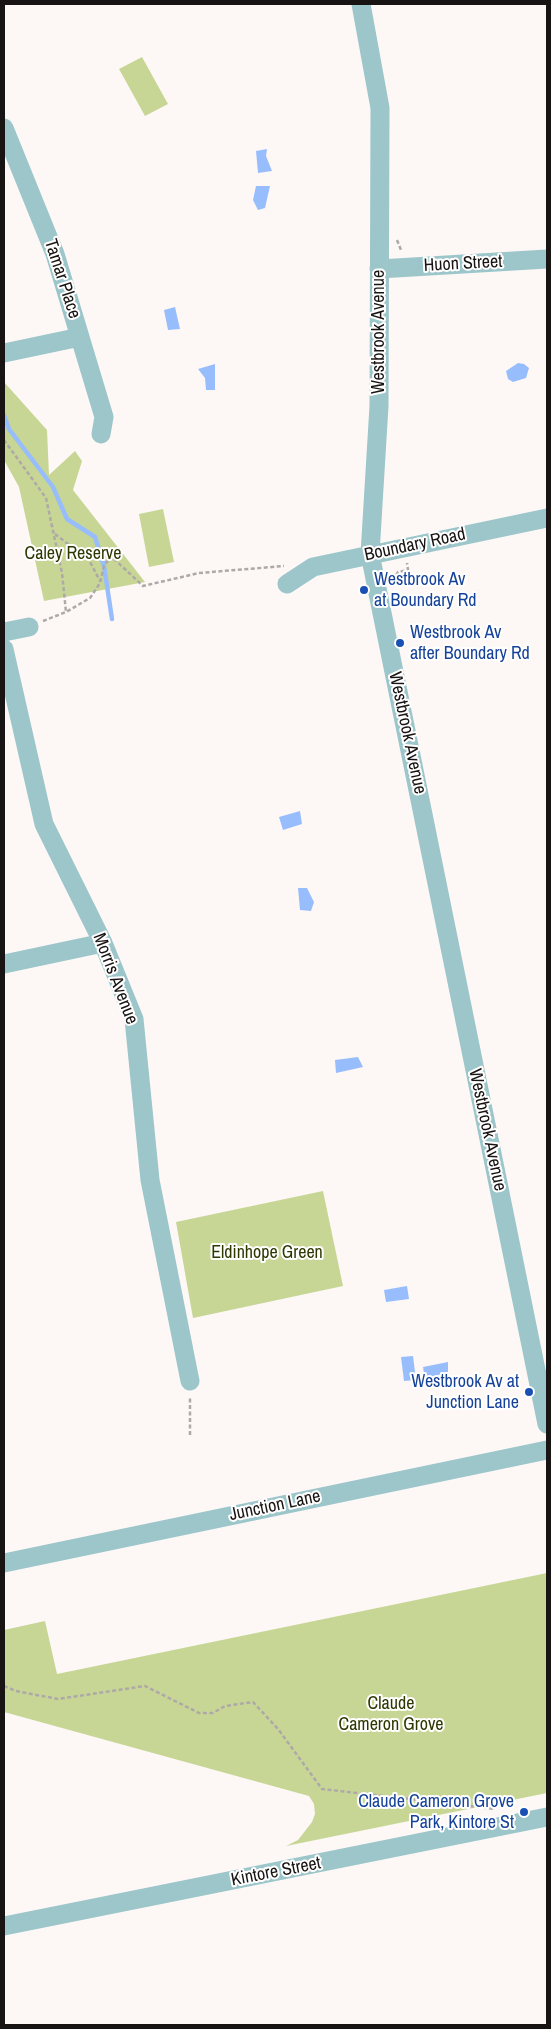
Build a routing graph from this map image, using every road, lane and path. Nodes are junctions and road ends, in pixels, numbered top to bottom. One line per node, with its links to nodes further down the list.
1 (361, 4): 4 (street, Westbrook Avenue)
2 (4, 128): 5 (street, Tamar Place)
3 (547, 259): 4 (street, Huon Street)
4 (378, 269): 11 (street, Westbrook Avenue)
5 (80, 337): 6 (street); 7 (street, Tamar Place)
6 (4, 353)
7 (101, 434)
8 (4, 440): 10 (path)
9 (547, 518): 11 (street, Boundary Road)
10 (54, 534): 13 (path); 15 (path)
11 (370, 554): 12 (street, Boundary Road); 22 (street, Westbrook Avenue)
12 (313, 567): 13 (path); 14 (street, Boundary Road)
13 (100, 583): 15 (path)
14 (287, 584)
15 (66, 612): 16 (path)
16 (29, 626): 17 (street)
17 (4, 632)
18 (4, 648): 19 (street, Morris Avenue)
19 (103, 943): 20 (street); 21 (street, Morris Avenue)
20 (4, 964)
21 (190, 1381): 23 (path)
22 (547, 1424)
23 (190, 1435)
24 (547, 1450): 25 (street, Junction Lane)
25 (4, 1563)
26 (4, 1686): 27 (path)
27 (497, 1809)
28 (547, 1817): 29 (street, Kintore Street)
29 (4, 1926)

